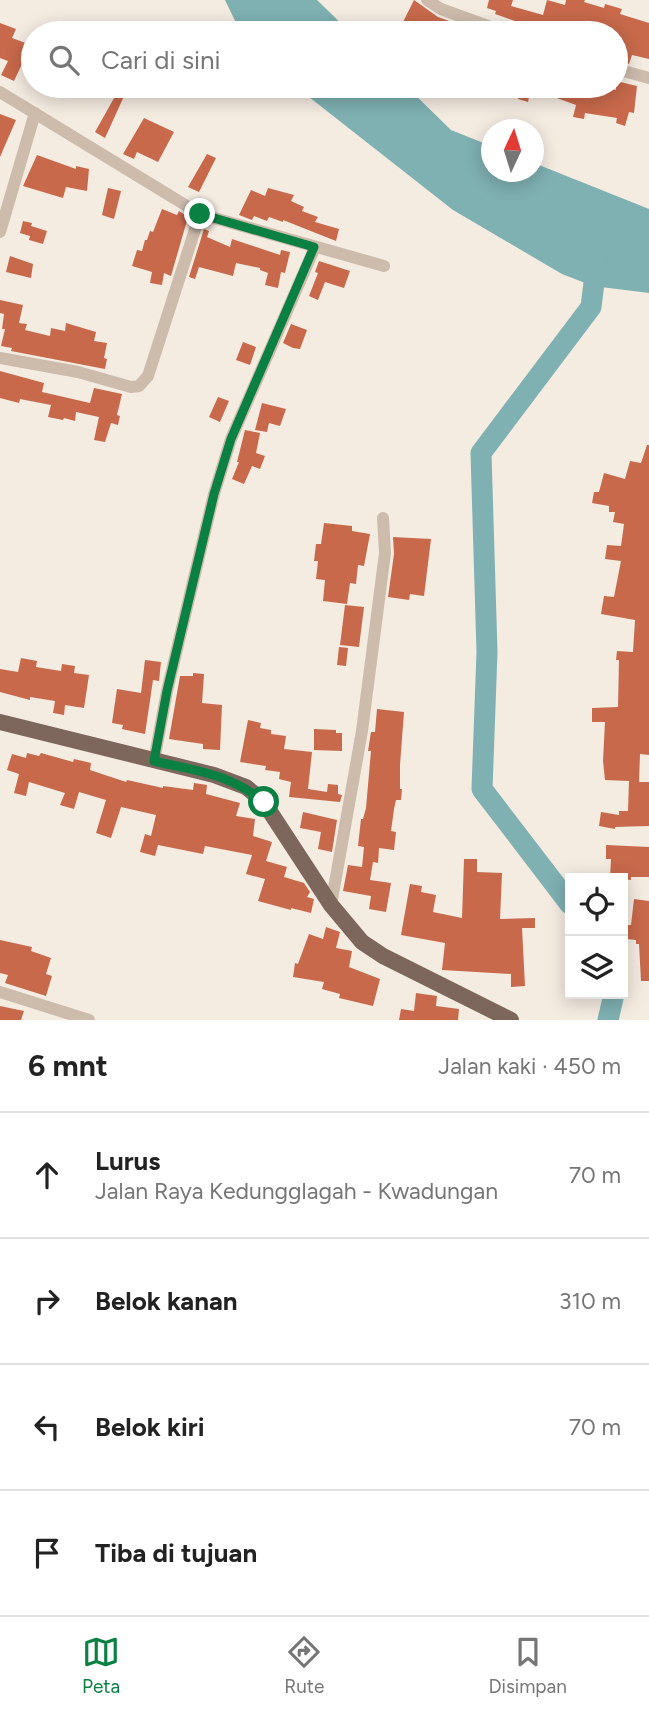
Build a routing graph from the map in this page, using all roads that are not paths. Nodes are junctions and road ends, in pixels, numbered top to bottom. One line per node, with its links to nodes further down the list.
1 (427, 0): 2 (street)
2 (474, 21)
3 (628, 72): 4 (street)
4 (649, 78)
5 (0, 92): 6 (street)
6 (35, 113): 7 (street); 8 (street)
7 (200, 214): 9 (street); 11 (street)
8 (0, 232)
9 (314, 247): 10 (street); 14 (street)
10 (384, 266)
11 (0, 358)
12 (383, 518): 15 (street)
13 (0, 722): 14 (main road)
14 (154, 761): 15 (main road)
15 (331, 905): 18 (main road)
16 (0, 992): 17 (street)
17 (89, 1020)
18 (512, 1020)

